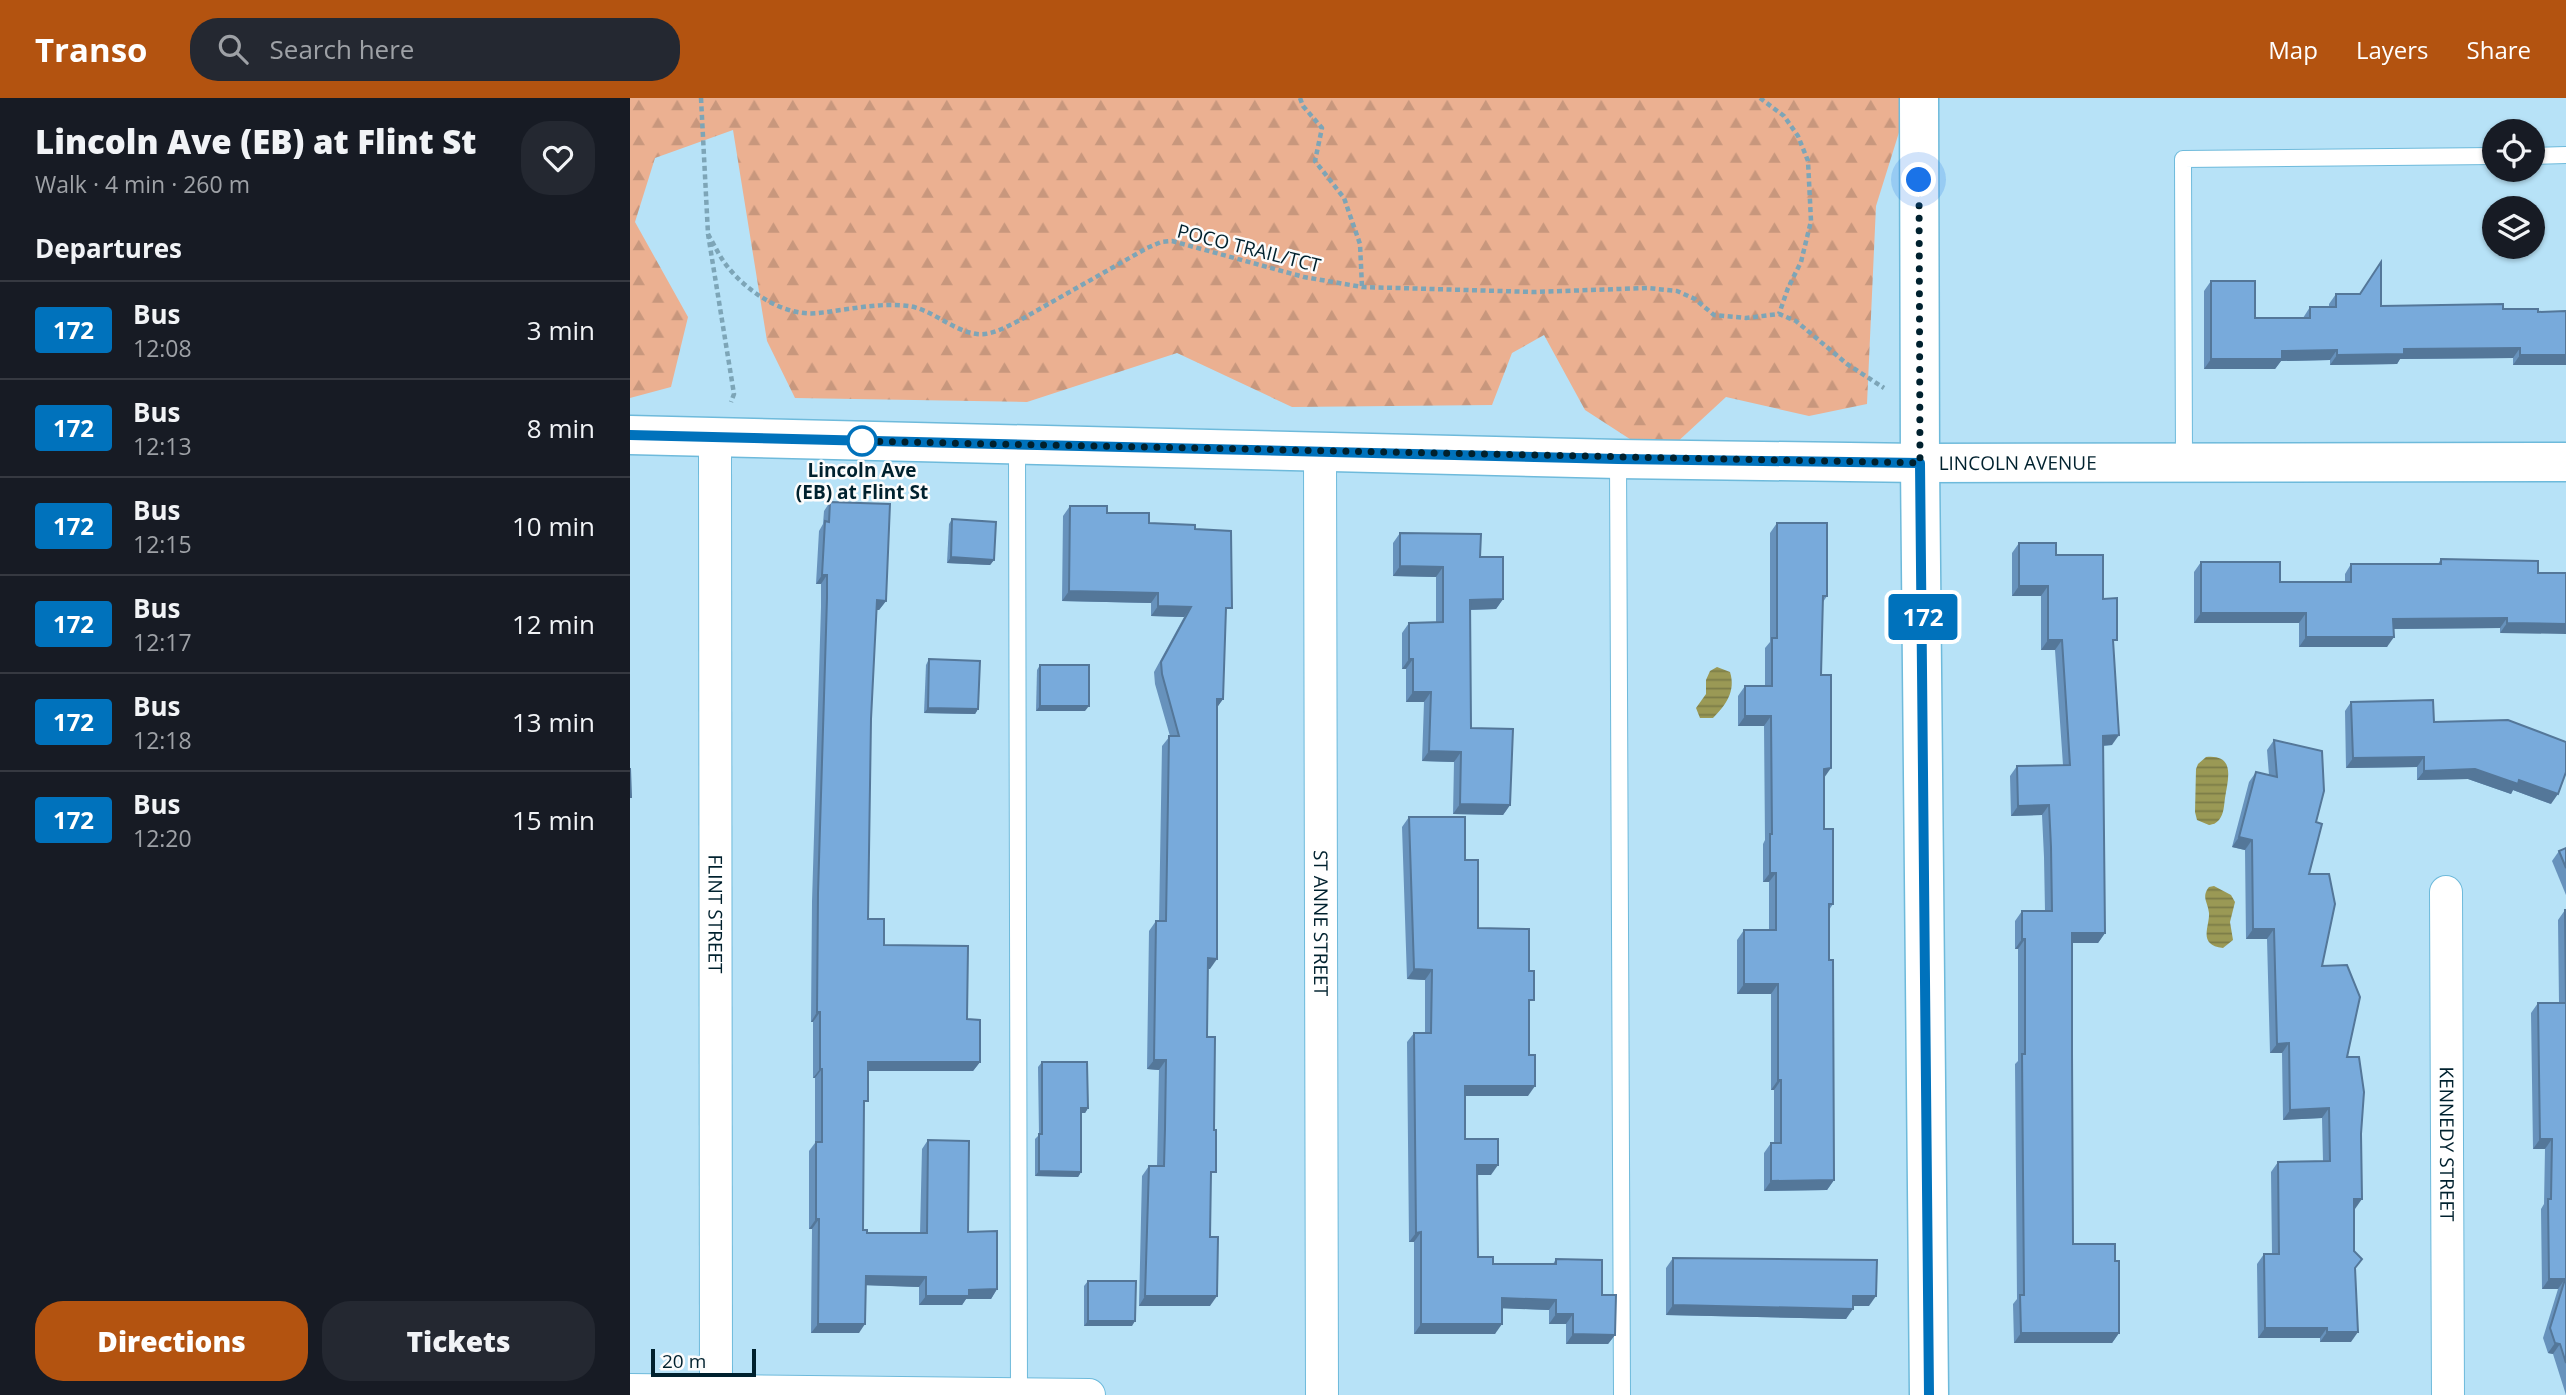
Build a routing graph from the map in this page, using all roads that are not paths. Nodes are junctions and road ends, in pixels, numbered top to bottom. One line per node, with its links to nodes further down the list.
1 (1919, 98): 11 (main road)
2 (2566, 155): 4 (lane)
3 (2482, 156): 12 (lane)
4 (2545, 156)
5 (630, 435): 6 (main road, LINCOLN AVENUE)
6 (715, 438): 7 (main road, LINCOLN AVENUE); 15 (street, FLINT STREET)
7 (1017, 445): 8 (main road, LINCOLN AVENUE); 16 (lane)
8 (1320, 451): 9 (main road, LINCOLN AVENUE); 18 (street, ST ANNE STREET)
9 (1618, 459): 11 (main road, LINCOLN AVENUE); 19 (lane)
10 (2566, 462): 12 (main road, LINCOLN AVENUE)
11 (1920, 463): 12 (main road, LINCOLN AVENUE); 20 (main road)
12 (2184, 463)
13 (2446, 892): 21 (street, KENNEDY STREET)
14 (630, 1390): 15 (street)
15 (716, 1391): 16 (street)
16 (1019, 1394): 17 (street)
17 (1089, 1395)
18 (1322, 1395)
19 (1622, 1395)
20 (1929, 1395)
21 (2448, 1395)

